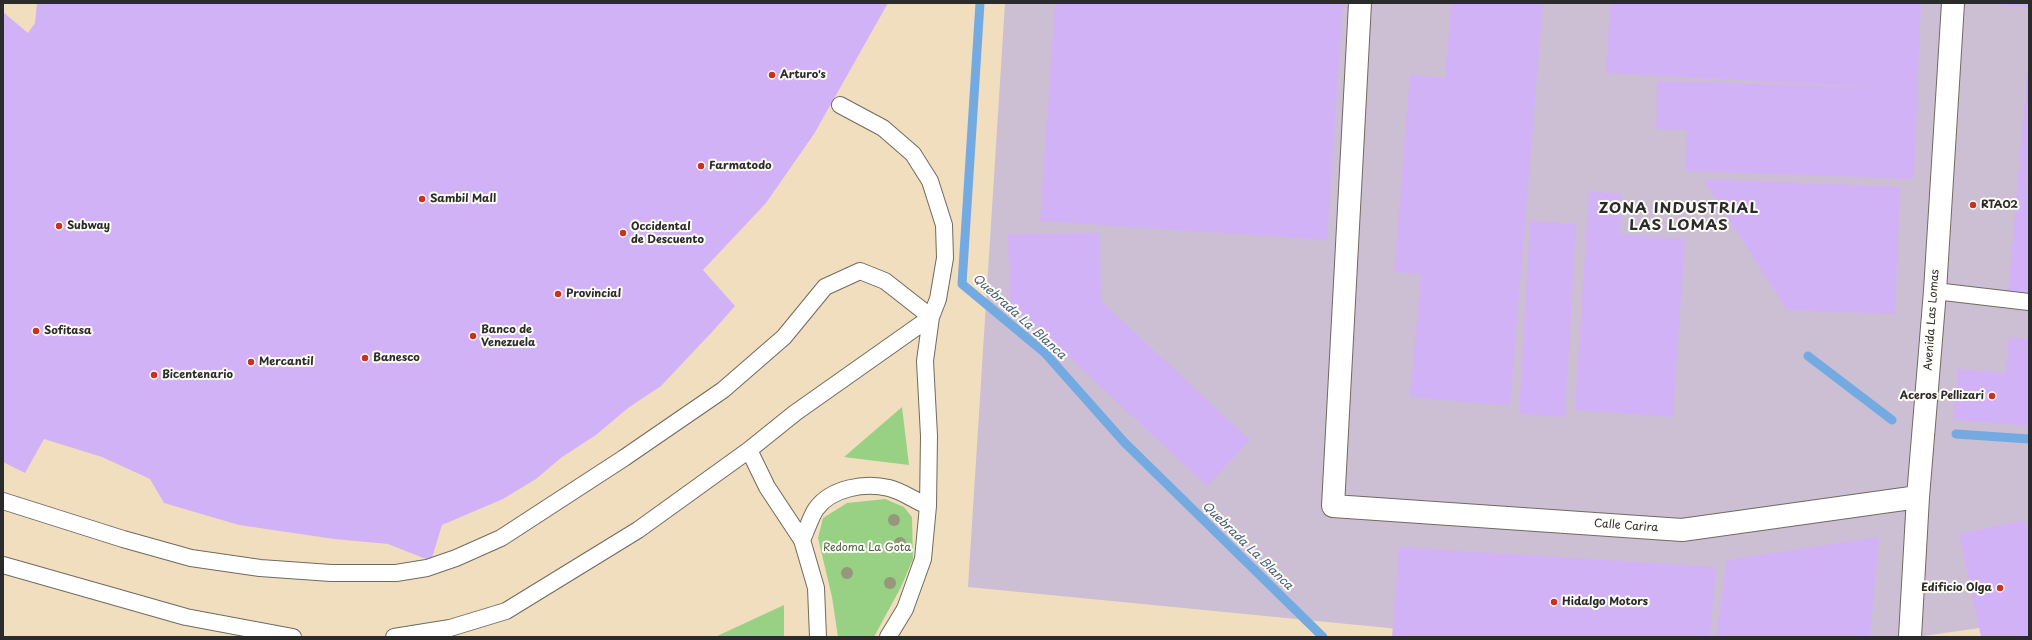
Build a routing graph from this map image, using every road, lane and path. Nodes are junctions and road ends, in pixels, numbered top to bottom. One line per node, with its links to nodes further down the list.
1 (1360, 3): 8 (street, Calle Carira)
2 (1953, 3): 4 (street, Avenida Las Lomas)
3 (840, 105): 6 (lane)
4 (1935, 291): 5 (lane); 8 (street, Avenida Las Lomas)
5 (2029, 302)
6 (931, 317): 7 (lane); 9 (lane); 10 (lane)
7 (748, 450): 11 (lane); 14 (lane)
8 (1918, 497): 17 (street, Avenida Las Lomas)
9 (3, 501)
10 (928, 506): 11 (lane); 16 (lane)
11 (802, 540): 15 (lane)
12 (3, 565): 13 (lane)
13 (293, 637)
14 (394, 637)
15 (818, 637)
16 (888, 637)
17 (1910, 637)

